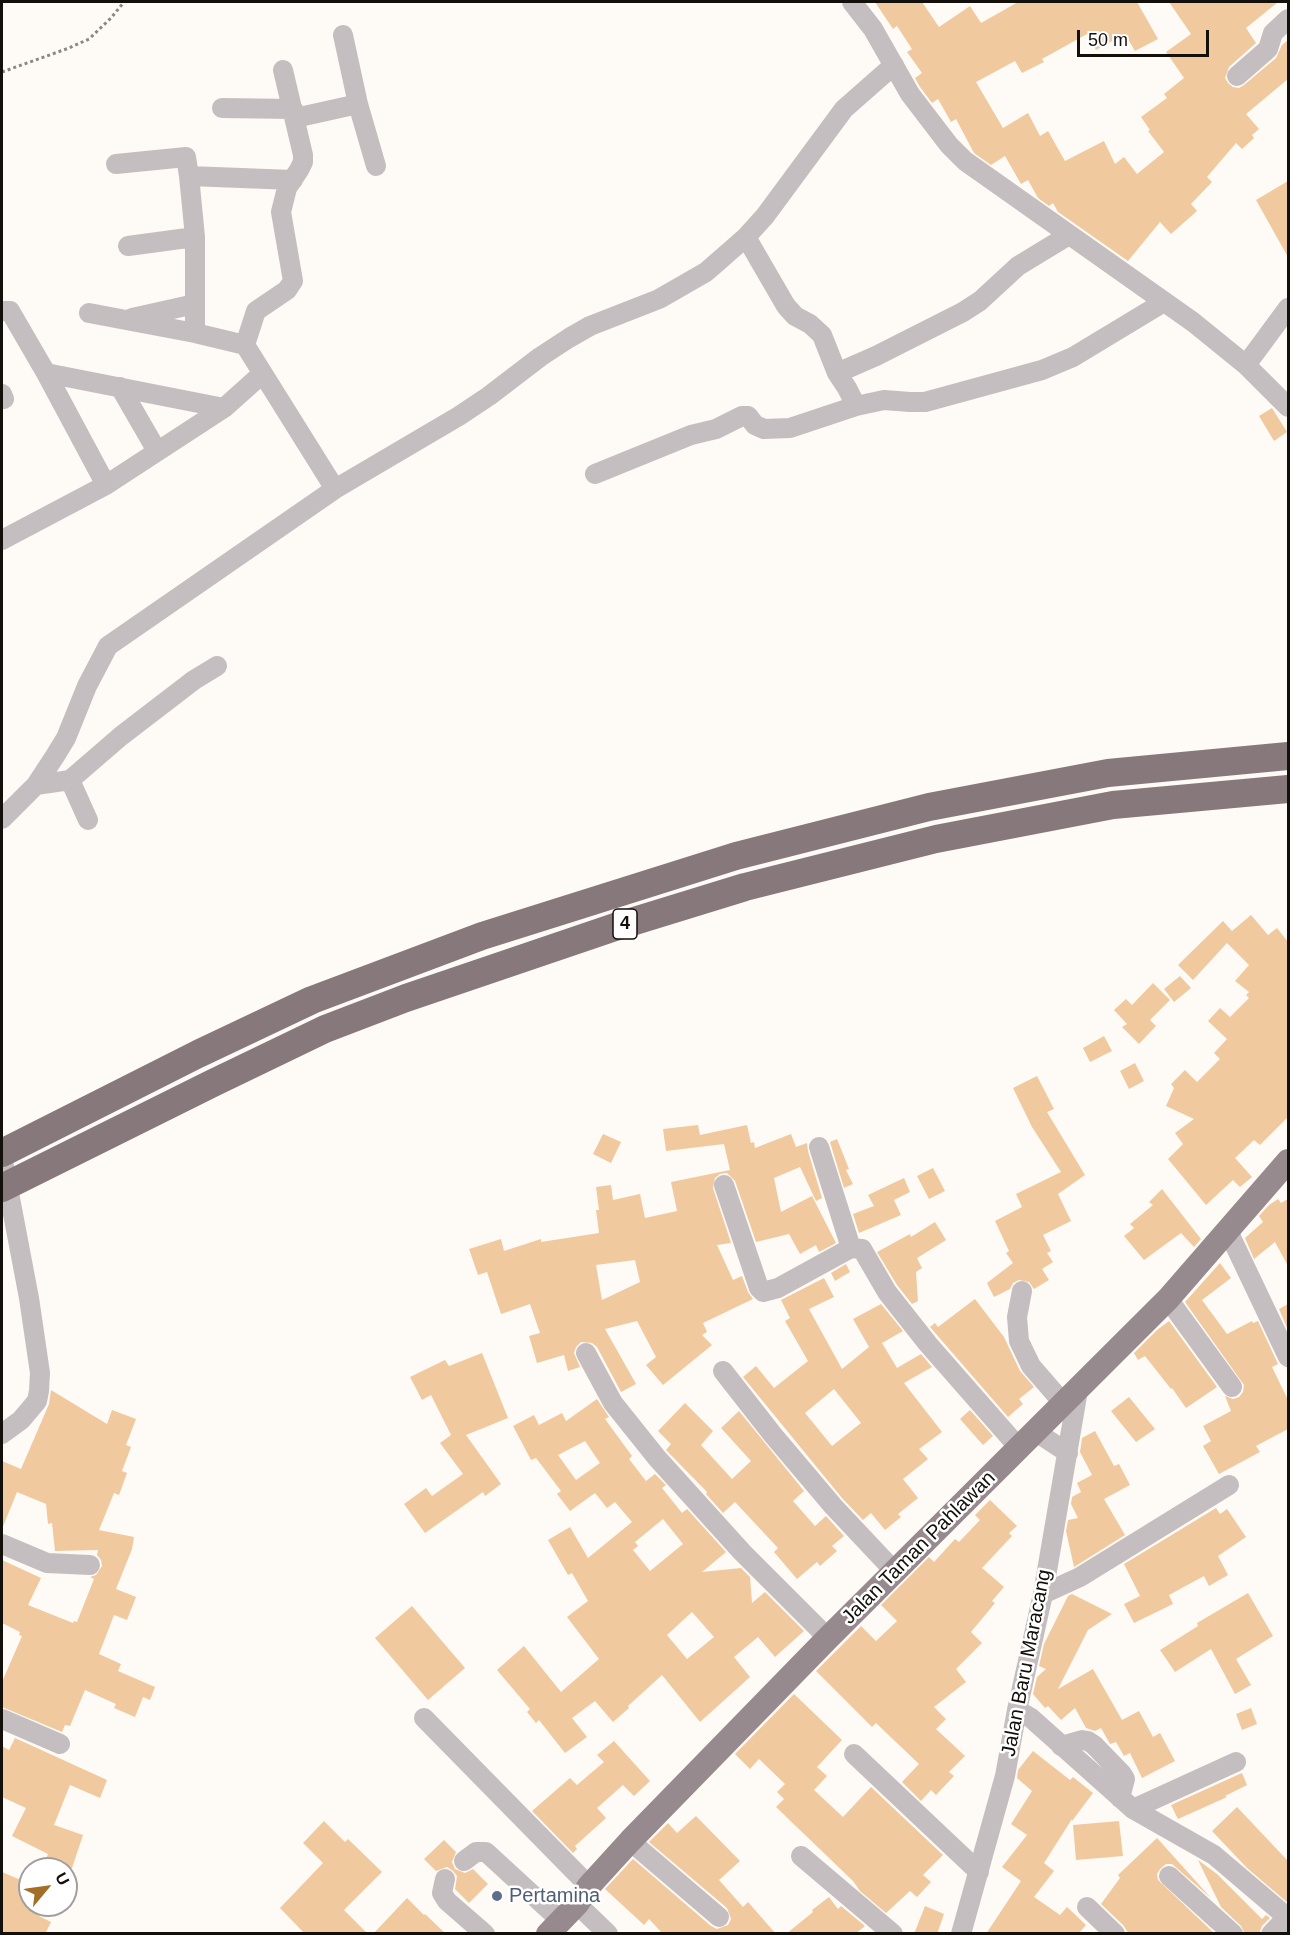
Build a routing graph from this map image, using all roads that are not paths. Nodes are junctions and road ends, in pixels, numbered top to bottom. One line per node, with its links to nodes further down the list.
1 (852, 2): 4 (street)
2 (1288, 19): 6 (street)
3 (343, 35): 7 (street)
4 (894, 65): 14 (street); 16 (street)
5 (283, 70): 9 (street)
6 (1237, 76)
7 (358, 104): 9 (street); 11 (street)
8 (222, 108): 9 (street)
9 (294, 113): 13 (street)
10 (116, 164): 12 (street)
11 (376, 166)
12 (189, 176): 13 (street); 15 (street)
13 (293, 180): 25 (street)
14 (1069, 235): 18 (street); 28 (street)
15 (195, 237): 17 (street); 19 (street)
16 (746, 237): 28 (street); 37 (street)
17 (128, 246)
18 (1164, 302): 26 (street); 31 (street)
19 (195, 304): 23 (street); 24 (street)
20 (1288, 309): 26 (street)
21 (2, 312): 27 (street)
22 (89, 313): 23 (street)
23 (124, 320): 24 (street)
24 (195, 333): 25 (street)
25 (245, 345): 29 (street)
26 (1246, 365): 32 (street)
27 (46, 373): 30 (street); 36 (street)
28 (837, 373): 31 (street)
29 (262, 374): 33 (street); 37 (street)
30 (120, 387): 33 (street); 34 (street)
31 (856, 406): 35 (street)
32 (1288, 407)
33 (224, 408): 34 (street)
34 (157, 451): 36 (street)
35 (595, 474)
36 (106, 485): 38 (street)
37 (335, 489): 42 (street)
38 (2, 540)
39 (217, 666): 41 (street)
40 (1288, 756): 47 (highway, 4)
41 (70, 780): 42 (street); 45 (street)
42 (36, 784): 44 (street)
43 (1288, 789): 50 (highway, 4)
44 (2, 819)
45 (88, 820)
46 (819, 1147): 52 (street)
47 (2, 1154): 60 (street)
48 (1288, 1161): 51 (main road, Jalan Taman Pahlawan)
49 (724, 1185): 52 (street)
50 (2, 1188)
51 (1228, 1231): 54 (main road, Jalan Taman Pahlawan); 56 (street)
52 (851, 1248): 61 (street)
53 (1022, 1291): 59 (street)
54 (1168, 1299): 58 (street); 59 (main road, Jalan Taman Pahlawan)
55 (586, 1353): 68 (street)
56 (1288, 1357)
57 (723, 1371): 66 (street)
58 (1232, 1387)
59 (1071, 1397): 61 (main road, Jalan Taman Pahlawan); 62 (street, Jalan Baru Maracang)
60 (2, 1434)
61 (1028, 1440): 62 (street); 66 (main road, Jalan Taman Pahlawan)
62 (1068, 1453): 67 (street, Jalan Baru Maracang)
63 (1229, 1485): 67 (street)
64 (2, 1544): 65 (street)
65 (90, 1565)
66 (896, 1573): 68 (main road, Jalan Taman Pahlawan)
67 (1043, 1594): 69 (street, Jalan Baru Maracang)
68 (828, 1638): 76 (main road, Jalan Taman Pahlawan)
69 (1017, 1710): 75 (street); 79 (street, Jalan Baru Maracang)
70 (424, 1718): 83 (street)
71 (2, 1719): 72 (street)
72 (60, 1744)
73 (854, 1754): 79 (street)
74 (1236, 1762): 75 (street)
75 (1127, 1803): 85 (street)
76 (630, 1841): 83 (main road, Jalan Taman Pahlawan); 84 (street)
77 (801, 1856): 88 (street)
78 (464, 1861): 83 (street)
79 (979, 1872): 89 (street, Jalan Baru Maracang)
80 (1169, 1876): 91 (street)
81 (445, 1879): 86 (street)
82 (1087, 1907): 90 (street)
83 (569, 1911): 87 (street)
84 (719, 1917)
85 (1288, 1918): 92 (street)
86 (485, 1934)
87 (608, 1934)
88 (893, 1934)
89 (961, 1934)
90 (1115, 1934)
91 (1233, 1934)
92 (1271, 1934)

